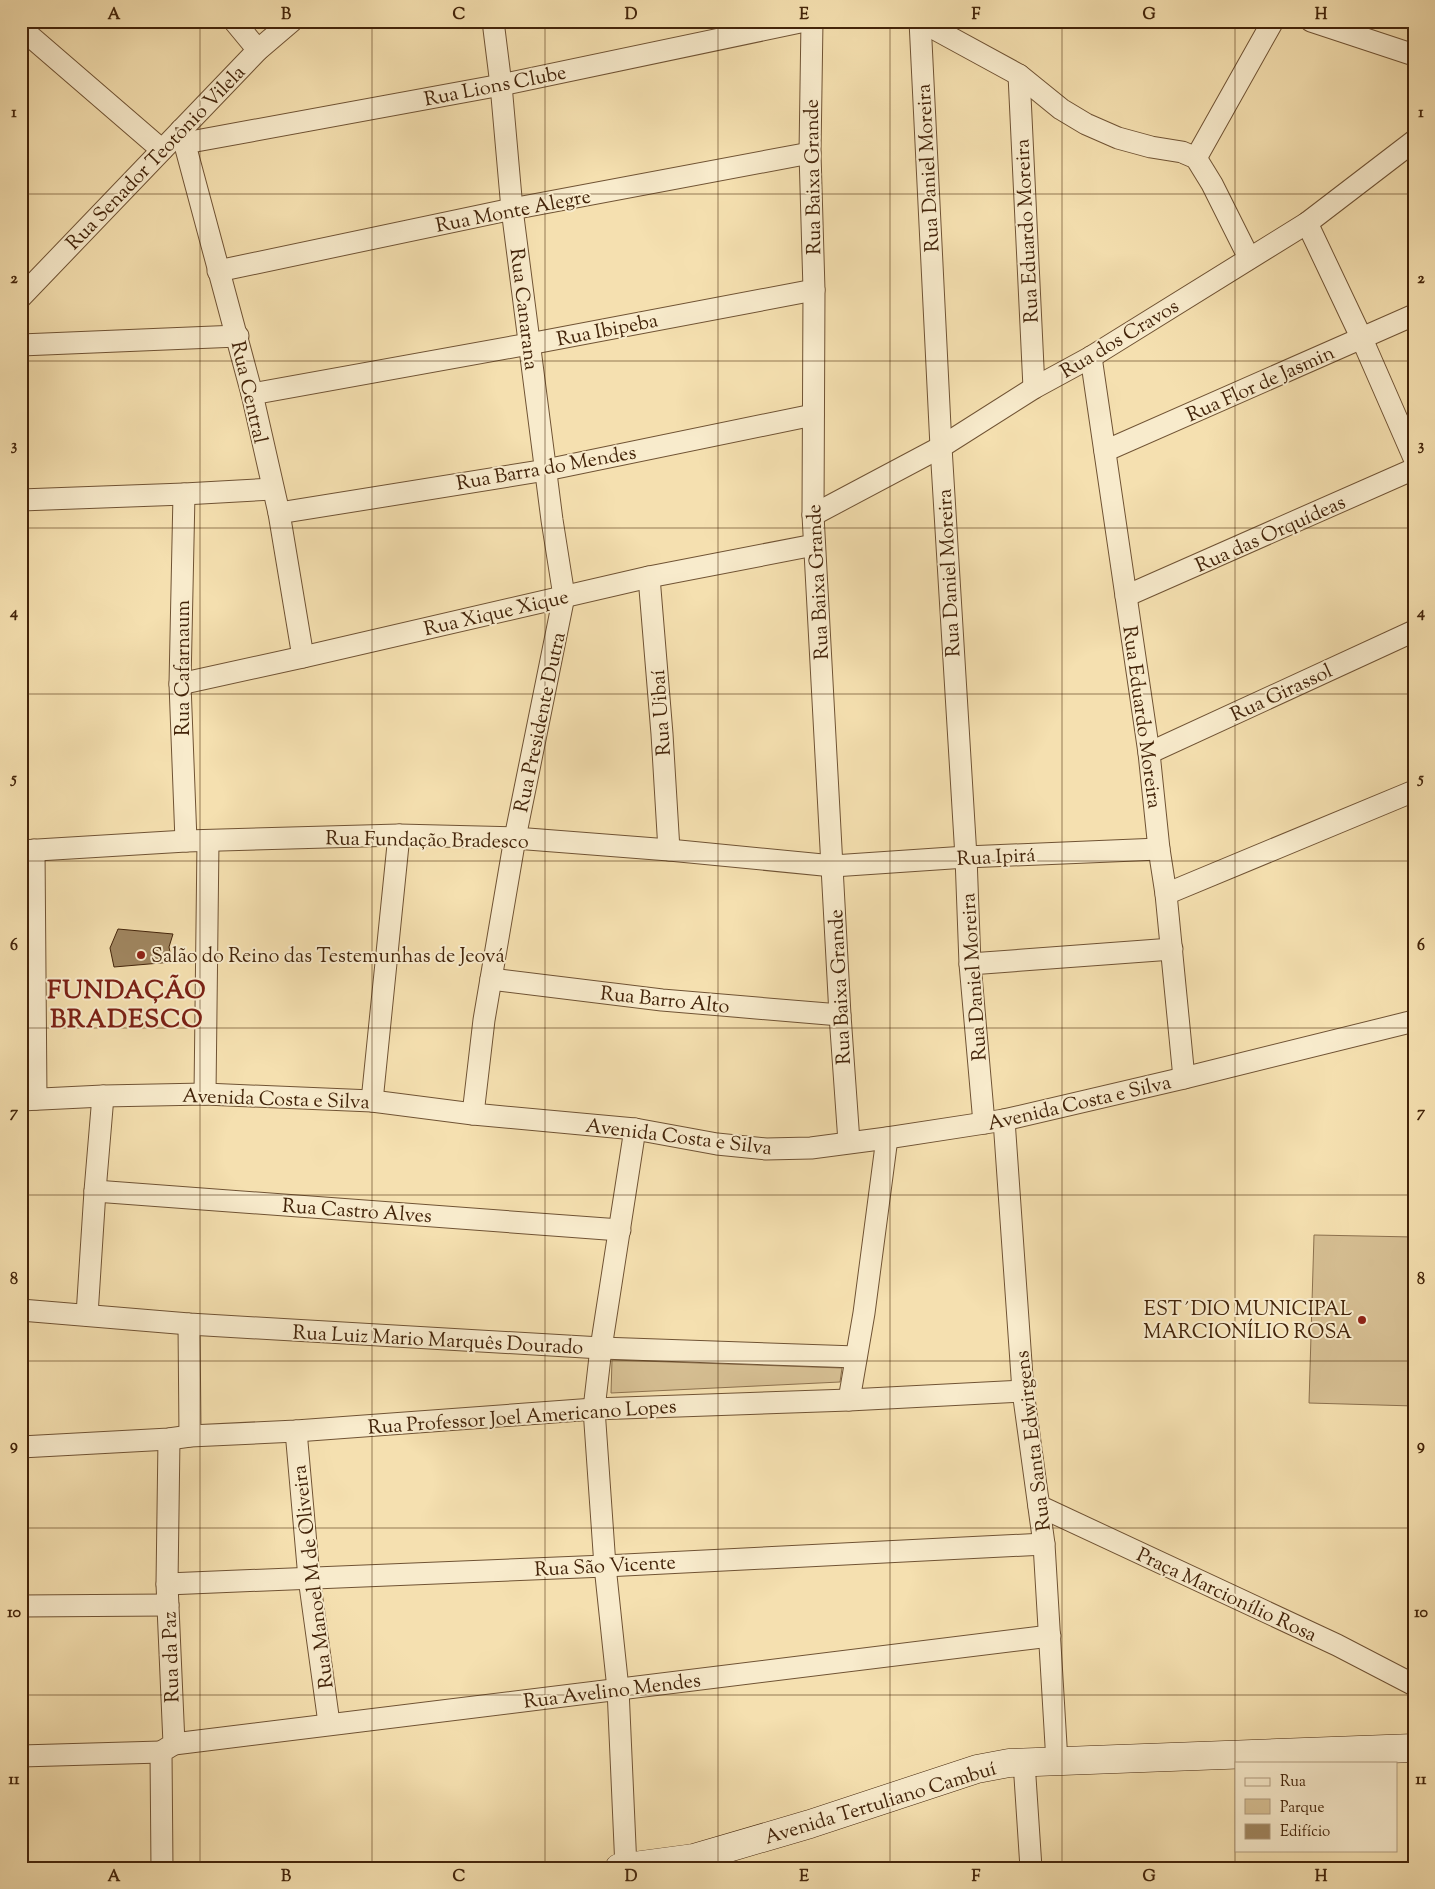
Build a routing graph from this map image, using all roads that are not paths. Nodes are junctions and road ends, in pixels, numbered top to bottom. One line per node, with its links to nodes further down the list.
1 (234, 21): 10 (street)
2 (292, 21): 10 (street, Rua Senador Teotônio Vilela)
3 (494, 21): 13 (street, Rua Canarana)
4 (805, 21): 13 (street, Rua Lions Clube)
5 (812, 21): 17 (street, Rua Baixa Grande)
6 (920, 21): 12 (street); 34 (street, Rua Daniel Moreira)
7 (1273, 21): 18 (street)
8 (1311, 21): 11 (street)
9 (24, 28): 16 (street)
10 (258, 50): 14 (street, Rua Senador Teotônio Vilela)
11 (1414, 55)
12 (1019, 74): 18 (street); 31 (street, Rua Eduardo Moreira)
13 (501, 84): 14 (street, Rua Lions Clube); 19 (street, Rua Canarana)
14 (183, 136): 16 (street, Rua Senador Teotônio Vilela); 22 (street, Rua Central)
15 (1414, 141): 20 (street, Rua dos Cravos)
16 (162, 150): 24 (street, Rua Senador Teotônio Vilela)
17 (810, 153): 19 (street, Rua Monte Alegre); 23 (street, Rua Baixa Grande)
18 (1196, 158): 21 (street)
19 (512, 209): 22 (street, Rua Monte Alegre); 28 (street, Rua Canarana)
20 (1307, 223): 21 (street, Rua dos Cravos); 27 (street)
21 (1249, 258): 30 (street, Rua dos Cravos)
22 (218, 271): 26 (street, Rua Central)
23 (814, 290): 28 (street, Rua Ibipeba); 33 (street, Rua Baixa Grande)
24 (21, 297)
25 (1414, 314): 27 (street, Rua Flor de Jasmin)
26 (238, 336): 29 (street); 32 (street, Rua Central)
27 (1362, 339): 35 (street, Rua Flor de Jasmin); 36 (street)
28 (529, 344): 32 (street, Rua Ibipeba); 38 (street, Rua Canarana)
29 (21, 346)
30 (1091, 357): 31 (street, Rua dos Cravos); 35 (street, Rua Eduardo Moreira)
31 (1034, 388): 34 (street, Rua dos Cravos)
32 (252, 394): 39 (street, Rua Central)
33 (812, 415): 38 (street, Rua Barra do Mendes); 43 (street, Rua Baixa Grande)
34 (941, 447): 43 (street, Rua dos Cravos); 60 (street, Rua Daniel Moreira)
35 (1105, 451): 47 (street, Rua Eduardo Moreira)
36 (1414, 458)
37 (1414, 469): 47 (street, Rua das Orquídeas)
38 (546, 470): 42 (street, Rua Barra do Mendes); 46 (street, Rua Canarana)
39 (272, 489): 40 (street); 42 (street, Rua Central)
40 (184, 494): 41 (street); 50 (street, Rua Cafarnaum)
41 (21, 500)
42 (279, 513): 49 (street, Rua Central)
43 (812, 515): 44 (street, Rua Baixa Grande)
44 (814, 545): 45 (street, Rua Xique Xique); 61 (street, Rua Baixa Grande)
45 (649, 577): 46 (street, Rua Xique Xique); 59 (street, Rua Uibaí)
46 (564, 596): 49 (street, Rua Xique Xique); 54 (street, Rua Presidente Dutra)
47 (1126, 596): 51 (street, Rua Eduardo Moreira)
48 (1414, 631): 51 (street, Rua Girassol)
49 (303, 657): 50 (street, Rua Xique Xique)
50 (180, 684): 56 (street, Rua Cafarnaum)
51 (1149, 753): 57 (street, Rua Eduardo Moreira)
52 (1414, 792): 62 (street)
53 (399, 835): 54 (street, Rua Fundação Bradesco); 55 (street, Rua Fundação Bradesco); 72 (street)
54 (515, 838): 59 (street, Rua Fundação Bradesco); 65 (street, Rua Presidente Dutra)
55 (208, 841): 56 (street, Rua Fundação Bradesco); 69 (street)
56 (186, 842): 58 (street, Rua Fundação Bradesco)
57 (1159, 849): 60 (street, Rua Ipirá); 62 (street, Rua Eduardo Moreira)
58 (27, 850): 71 (street)
59 (669, 850): 61 (street, Rua Fundação Bradesco)
60 (966, 857): 61 (street, Rua Ipirá); 64 (street, Rua Daniel Moreira)
61 (833, 866): 66 (street, Rua Baixa Grande)
62 (1166, 894): 63 (street, Rua Eduardo Moreira)
63 (1172, 949): 64 (street); 68 (street, Rua Eduardo Moreira)
64 (970, 964): 74 (street, Rua Daniel Moreira)
65 (491, 979): 66 (street, Rua Barro Alto); 73 (street, Rua Presidente Dutra)
66 (840, 1015): 77 (street, Rua Baixa Grande)
67 (1414, 1021): 68 (street, Avenida Costa e Silva)
68 (1184, 1078): 74 (street, Avenida Costa e Silva)
69 (205, 1094): 70 (street, Avenida Costa e Silva); 72 (street, Avenida Costa e Silva)
70 (103, 1096): 71 (street, Avenida Costa e Silva); 78 (street)
71 (29, 1100)
72 (372, 1101): 73 (street, Avenida Costa e Silva)
73 (473, 1114): 75 (street, Avenida Costa e Silva)
74 (994, 1122): 76 (street, Avenida Costa e Silva); 85 (street, Rua Santa Edwirgens)
75 (635, 1129): 77 (street, Avenida Costa e Silva); 79 (street)
76 (887, 1138): 77 (street, Avenida Costa e Silva); 84 (street)
77 (849, 1142)
78 (94, 1191): 79 (street, Rua Castro Alves); 81 (street)
79 (620, 1230): 83 (street)
80 (21, 1310): 81 (street, Rua Luiz Mario Marquês Dourado)
81 (87, 1315): 82 (street, Rua Luiz Mario Marquês Dourado)
82 (189, 1324): 83 (street, Rua Luiz Mario Marquês Dourado); 89 (street)
83 (601, 1348): 84 (street, Rua Luiz Mario Marquês Dourado); 87 (street)
84 (856, 1357): 86 (street)
85 (1023, 1391): 86 (street, Rua Professor Joel Americano Lopes); 92 (street, Rua Santa Edwirgens)
86 (849, 1400): 87 (street, Rua Professor Joel Americano Lopes)
87 (594, 1409): 88 (street, Rua Professor Joel Americano Lopes); 94 (street)
88 (296, 1431): 89 (street, Rua Professor Joel Americano Lopes); 95 (street, Rua Manoel M de Oliveira)
89 (190, 1436): 90 (street, Rua Professor Joel Americano Lopes)
90 (169, 1440): 91 (street, Rua Professor Joel Americano Lopes); 96 (street, Rua da Paz)
91 (21, 1446)
92 (1039, 1506): 93 (street, Rua Santa Edwirgens); 100 (street, Praça Marcionílio Rosa)
93 (1044, 1544): 94 (street, Rua São Vicente); 99 (street, Rua Santa Edwirgens)
94 (605, 1566): 95 (street, Rua São Vicente); 101 (street)
95 (309, 1578): 96 (street, Rua São Vicente); 102 (street, Rua Manoel M de Oliveira)
96 (167, 1584): 97 (street, Rua da Paz)
97 (168, 1605): 98 (street); 103 (street, Rua da Paz)
98 (21, 1606)
99 (1050, 1636): 101 (street, Rua Avelino Mendes); 107 (street, Rua Santa Edwirgens)
100 (1414, 1685)
101 (618, 1689): 102 (street, Rua Avelino Mendes); 110 (street)
102 (329, 1723): 103 (street, Rua Avelino Mendes)
103 (167, 1748): 105 (street, Rua Avelino Mendes); 109 (street, Rua da Paz)
104 (1414, 1748): 107 (main road, Avenida Tertuliano Cambuí)
105 (21, 1756)
106 (1024, 1762): 107 (main road, Avenida Tertuliano Cambuí); 108 (main road, Avenida Tertuliano Cambuí); 111 (street)
107 (1057, 1762)
108 (694, 1863): 110 (main road, Avenida Tertuliano Cambuí)
109 (162, 1868)
110 (624, 1868)
111 (1031, 1868)

